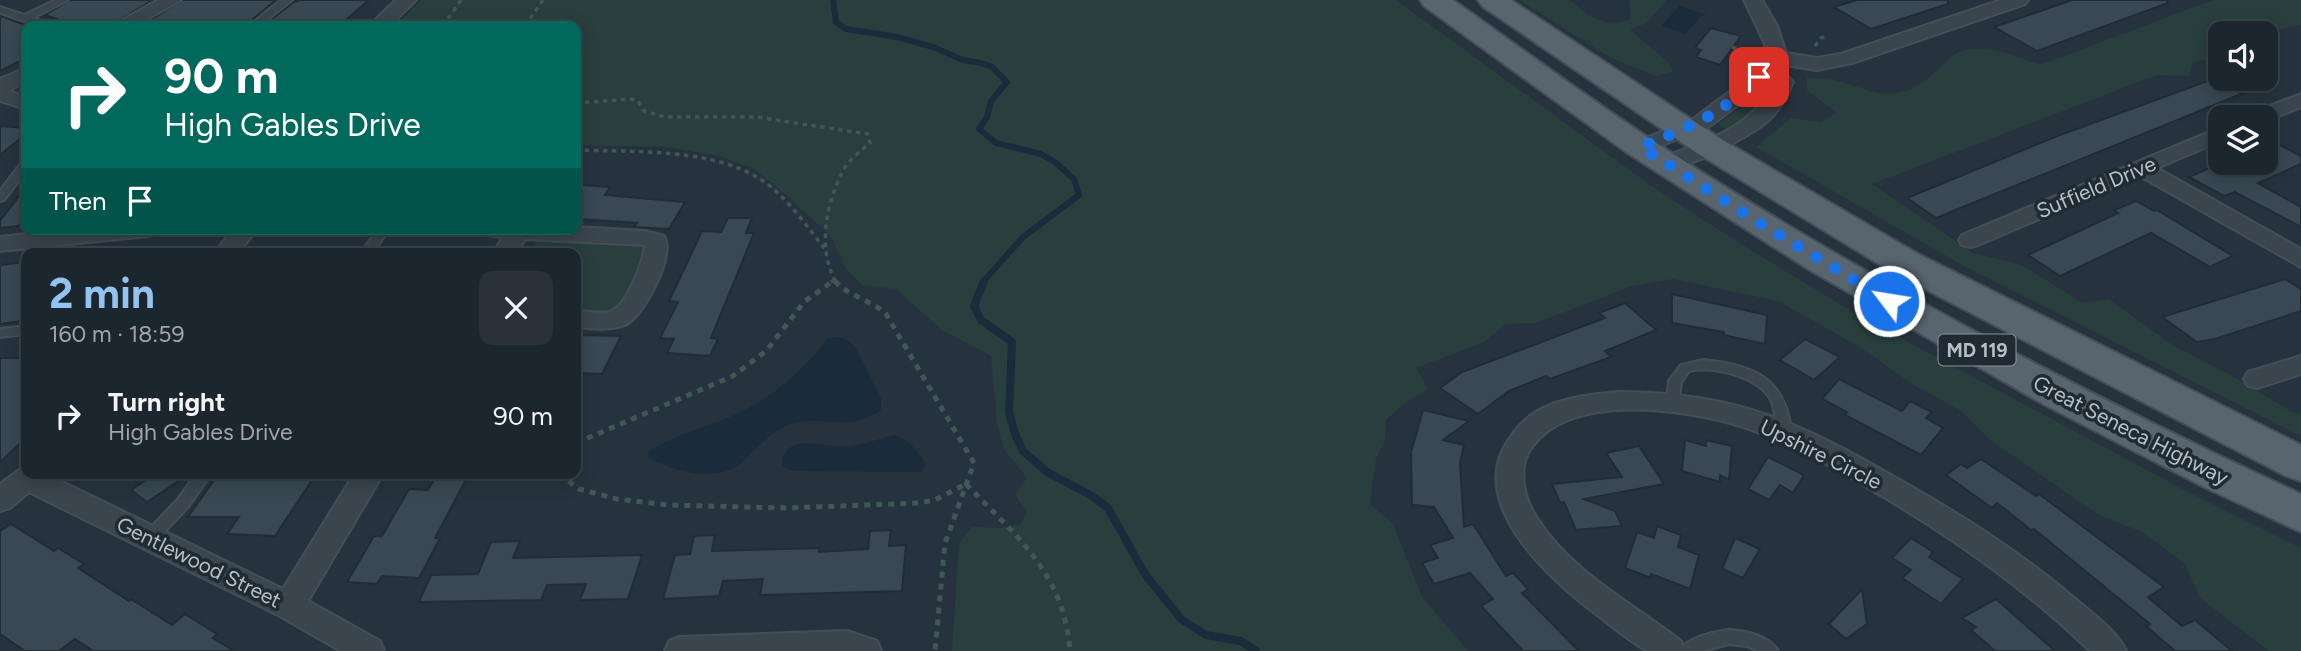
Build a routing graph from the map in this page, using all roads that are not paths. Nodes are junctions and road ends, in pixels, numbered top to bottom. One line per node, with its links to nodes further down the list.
1 (63, 0): 10 (lane)
2 (172, 0): 12 (street)
3 (288, 0): 13 (lane)
4 (407, 0): 14 (street)
5 (1434, 0): 24 (main road, Great Seneca Highway / MD 119)
6 (1492, 0): 22 (main road, MD 119)
7 (1754, 0): 15 (street)
8 (2019, 0): 15 (street)
9 (0, 10): 10 (lane)
10 (24, 19): 11 (lane)
11 (31, 21)
12 (131, 21)
13 (260, 21)
14 (384, 21)
15 (1776, 66): 22 (street); 22 (street)
16 (21, 76): 17 (street)
17 (0, 87)
18 (0, 95): 20 (street)
19 (2301, 100): 21 (street)
20 (21, 101)
21 (2278, 109)
22 (1696, 137): 24 (street); 24 (street); 42 (main road, MD 119)
23 (2208, 139): 25 (street, Suffield Drive)
24 (1653, 156): 48 (main road, Great Seneca Highway / MD 119)
25 (2142, 168): 32 (street, Suffield Drive); 34 (street)
26 (21, 170): 27 (lane)
27 (16, 177): 28 (lane); 29 (lane)
28 (0, 178)
29 (0, 198)
30 (78, 235): 33 (street)
31 (581, 235): 35 (street)
32 (1970, 240)
33 (0, 244)
34 (2301, 259)
35 (581, 320)
36 (21, 331): 37 (lane)
37 (1, 334)
38 (2301, 365): 39 (street)
39 (2257, 379)
40 (1673, 402): 41 (street, Upshire Circle); 41 (lane); 55 (street, Upshire Circle)
41 (1784, 432): 58 (street, Upshire Circle)
42 (2301, 464)
43 (26, 479): 47 (street)
44 (33, 479): 49 (street, Gentlewood Street)
45 (200, 479): 49 (lane)
46 (366, 479): 50 (street)
47 (0, 500)
48 (2301, 514)
49 (151, 537): 50 (street, Gentlewood Street)
50 (289, 606): 51 (street, Gentlewood Street)
51 (369, 651)
52 (680, 651): 53 (street)
53 (700, 651): 54 (street)
54 (866, 651)
55 (1670, 651)
56 (1688, 651): 57 (lane)
57 (1770, 651)
58 (2111, 651)

